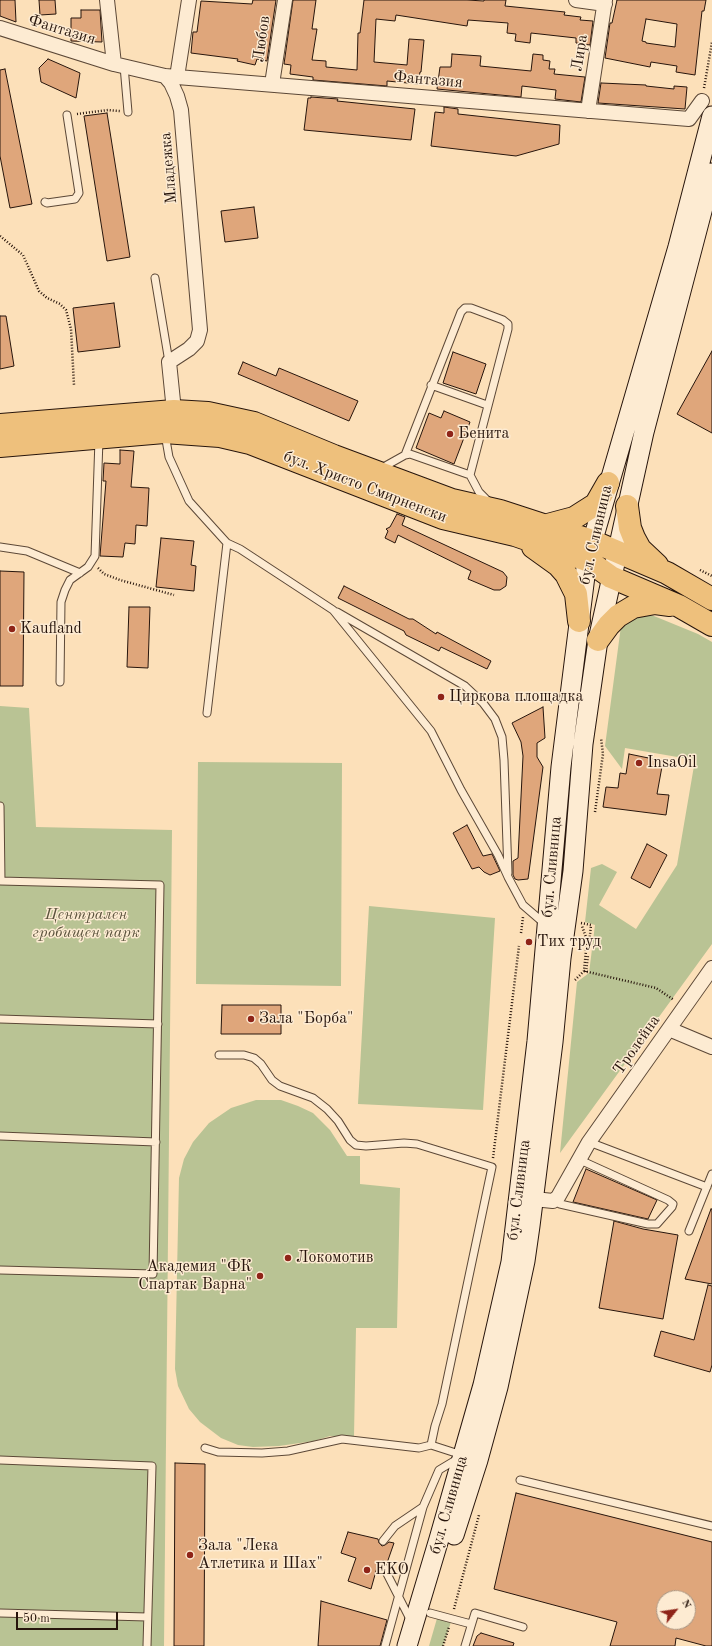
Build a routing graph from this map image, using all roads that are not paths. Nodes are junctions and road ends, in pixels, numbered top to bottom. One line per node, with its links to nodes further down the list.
1 (107, 0): 7 (street)
2 (189, 0): 8 (street)
3 (285, 0): 9 (street, Любов)
4 (576, 0): 5 (street)
5 (605, 2): 11 (street, Лира)
6 (0, 28): 7 (street, Фантазия)
7 (119, 65): 8 (street); 12 (lane)
8 (171, 77): 9 (street, Фантазия); 17 (street, Младежка)
9 (272, 84): 11 (street, Фантазия)
10 (707, 108): 11 (street, Фантазия); 28 (main road, бул. Сливница)
11 (588, 111)
12 (128, 112)
13 (67, 115): 15 (lane)
14 (712, 173): 29 (main road, бул. Сливница)
15 (45, 202)
16 (155, 278): 17 (lane)
17 (169, 362): 20 (street)
18 (431, 385): 19 (lane); 19 (lane); 25 (lane)
19 (487, 405): 27 (lane)
20 (174, 411): 21 (main road, бул. Христо Смирненски); 26 (main road, бул. Христо Смирненски)
21 (0, 425)
22 (164, 432): 23 (main road, бул. Христо Смирненски); 32 (main road, бул. Христо Смирненски); 33 (lane)
23 (99, 437): 24 (main road, бул. Христо Смирненски); 37 (lane)
24 (0, 446)
25 (405, 455): 26 (lane); 27 (lane)
26 (376, 472): 30 (main road, бул. Христо Смирненски)
27 (470, 475): 30 (lane)
28 (608, 483): 31 (main road); 35 (main road, бул. Сливница)
29 (627, 506): 36 (main road, бул. Сливница); 38 (main road)
30 (500, 512): 31 (main road, бул. Христо Смирненски)
31 (544, 526): 35 (main road, бул. Христо Смирненски)
32 (515, 536): 35 (main road, бул. Христо Смирненски); 43 (main road)
33 (226, 543): 42 (lane); 47 (lane)
34 (0, 547): 37 (lane)
35 (590, 551): 36 (main road, бул. Христо Смирненски); 39 (main road, бул. Христо Смирненски); 43 (main road, бул. Сливница)
36 (617, 552): 38 (main road, бул. Христо Смирненски); 39 (main road, бул. Сливница)
37 (80, 573): 46 (lane)
38 (667, 573): 40 (main road, бул. Христо Смирненски)
39 (611, 576): 41 (main road, бул. Христо Смирненски); 45 (main road, бул. Сливница)
40 (712, 599)
41 (679, 606): 44 (main road, бул. Христо Смирненски); 45 (main road)
42 (334, 610): 49 (lane); 49 (lane)
43 (579, 621): 51 (main road, бул. Сливница)
44 (712, 625)
45 (598, 640): 64 (main road, бул. Сливница)
46 (60, 682)
47 (207, 713)
48 (0, 806): 50 (lane)
49 (508, 877): 51 (lane)
50 (1, 881): 54 (lane)
51 (547, 925): 70 (main road, бул. Сливница)
52 (712, 968): 55 (street, Тролейна)
53 (0, 1020): 54 (lane)
54 (158, 1024): 59 (lane)
55 (669, 1029): 56 (street); 60 (street, Тролейна)
56 (712, 1047)
57 (219, 1055): 68 (lane)
58 (0, 1136): 59 (lane)
59 (156, 1142): 67 (lane)
60 (589, 1142): 61 (street, Тролейна); 63 (lane)
61 (580, 1160): 65 (street, Тролейна); 65 (lane)
62 (712, 1174): 63 (lane)
63 (707, 1187): 66 (lane)
64 (534, 1198): 65 (street); 79 (main road, бул. Сливница)
65 (554, 1200)
66 (689, 1231)
67 (0, 1270)
68 (431, 1445): 69 (lane); 70 (lane)
69 (205, 1448)
70 (464, 1455): 73 (lane); 82 (main road, бул. Сливница)
71 (0, 1460): 80 (lane)
72 (520, 1480): 74 (lane)
73 (423, 1507): 75 (lane); 77 (lane)
74 (712, 1526)
75 (384, 1541)
76 (383, 1566): 77 (lane)
77 (398, 1596): 82 (lane); 85 (lane)
78 (0, 1613): 80 (lane)
79 (430, 1613): 81 (lane); 87 (main road, бул. Сливница)
80 (148, 1617): 84 (lane)
81 (471, 1624): 83 (lane); 88 (lane)
82 (414, 1625): 86 (main road, бул. Сливница)
83 (523, 1627)
84 (147, 1646)
85 (385, 1646)
86 (407, 1646)
87 (421, 1646)
88 (465, 1646)

